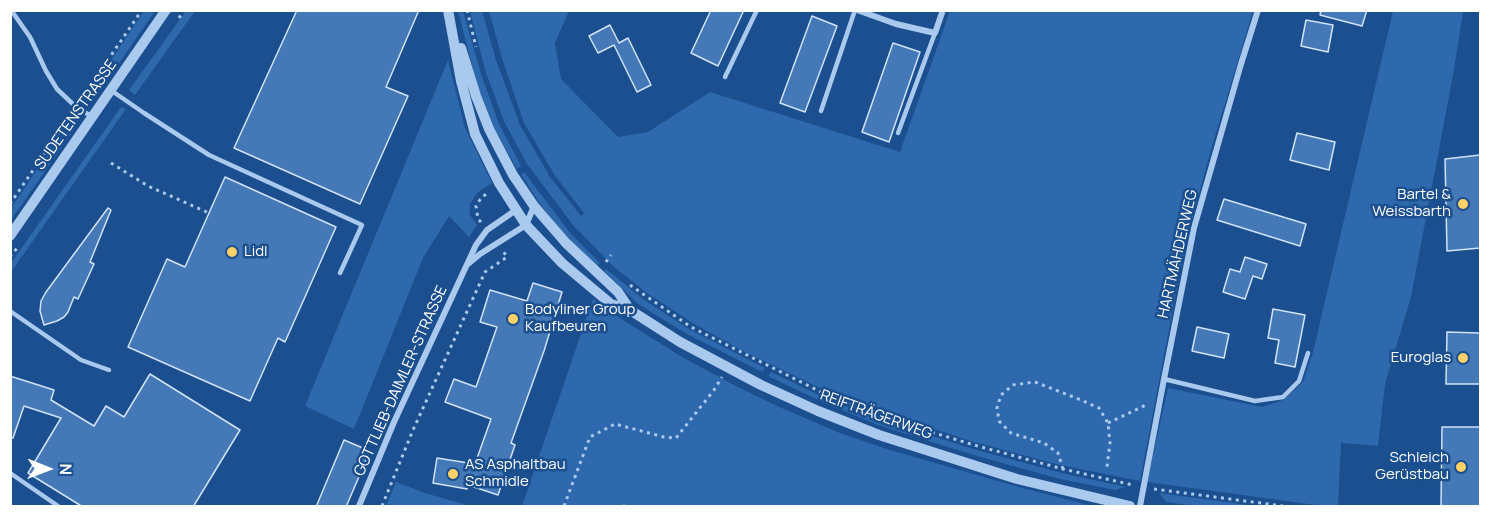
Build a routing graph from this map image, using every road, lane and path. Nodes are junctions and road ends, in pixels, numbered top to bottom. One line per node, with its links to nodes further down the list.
1 (166, 10): 12 (street, SUDETENSTRASSE)
2 (449, 10): 17 (street, REIFTRÄGERWEG); 18 (street, REIFTRÄGERWEG)
3 (467, 10): 10 (path)
4 (757, 10): 11 (lane)
5 (856, 10): 9 (street); 13 (lane)
6 (943, 10): 9 (street)
7 (1258, 10): 34 (street, HARTMÄHDERWEG)
8 (12, 12): 14 (lane)
9 (935, 33): 15 (lane)
10 (477, 51)
11 (725, 77)
12 (111, 90): 14 (street, SUDETENSTRASSE); 28 (lane)
13 (821, 111)
14 (93, 117): 23 (street, SUDETENSTRASSE)
15 (898, 133)
16 (111, 163): 20 (path)
17 (500, 184): 19 (street, REIFTRÄGERWEG); 22 (path)
18 (534, 206): 19 (street); 21 (street); 30 (street, REIFTRÄGERWEG)
19 (516, 210): 21 (street, REIFTRÄGERWEG); 22 (street, GOTTLIEB-DAIMLER-STRASSE)
20 (209, 213)
21 (526, 225): 24 (street); 30 (street, REIFTRÄGERWEG)
22 (487, 230): 26 (street, GOTTLIEB-DAIMLER-STRASSE)
23 (10, 236)
24 (498, 243): 26 (street); 44 (path)
25 (605, 263): 27 (path)
26 (465, 266): 43 (street, GOTTLIEB-DAIMLER-STRASSE)
27 (611, 269)
28 (340, 273)
29 (626, 282): 39 (path)
30 (630, 309): 46 (street, REIFTRÄGERWEG)
31 (10, 311): 33 (lane)
32 (1308, 352): 34 (lane)
33 (109, 370)
34 (1164, 379): 36 (street, HARTMÄHDERWEG)
35 (714, 390): 45 (path)
36 (1161, 398): 37 (path); 41 (street, HARTMÄHDERWEG)
37 (1108, 423): 38 (path); 39 (path)
38 (1107, 467)
39 (1063, 470): 41 (path)
40 (10, 473): 42 (lane)
41 (1143, 487): 47 (street, HARTMÄHDERWEG); 48 (path)
42 (58, 507)
43 (359, 507)
44 (382, 507)
45 (564, 507)
46 (1130, 507)
47 (1140, 507)
48 (1283, 507)

